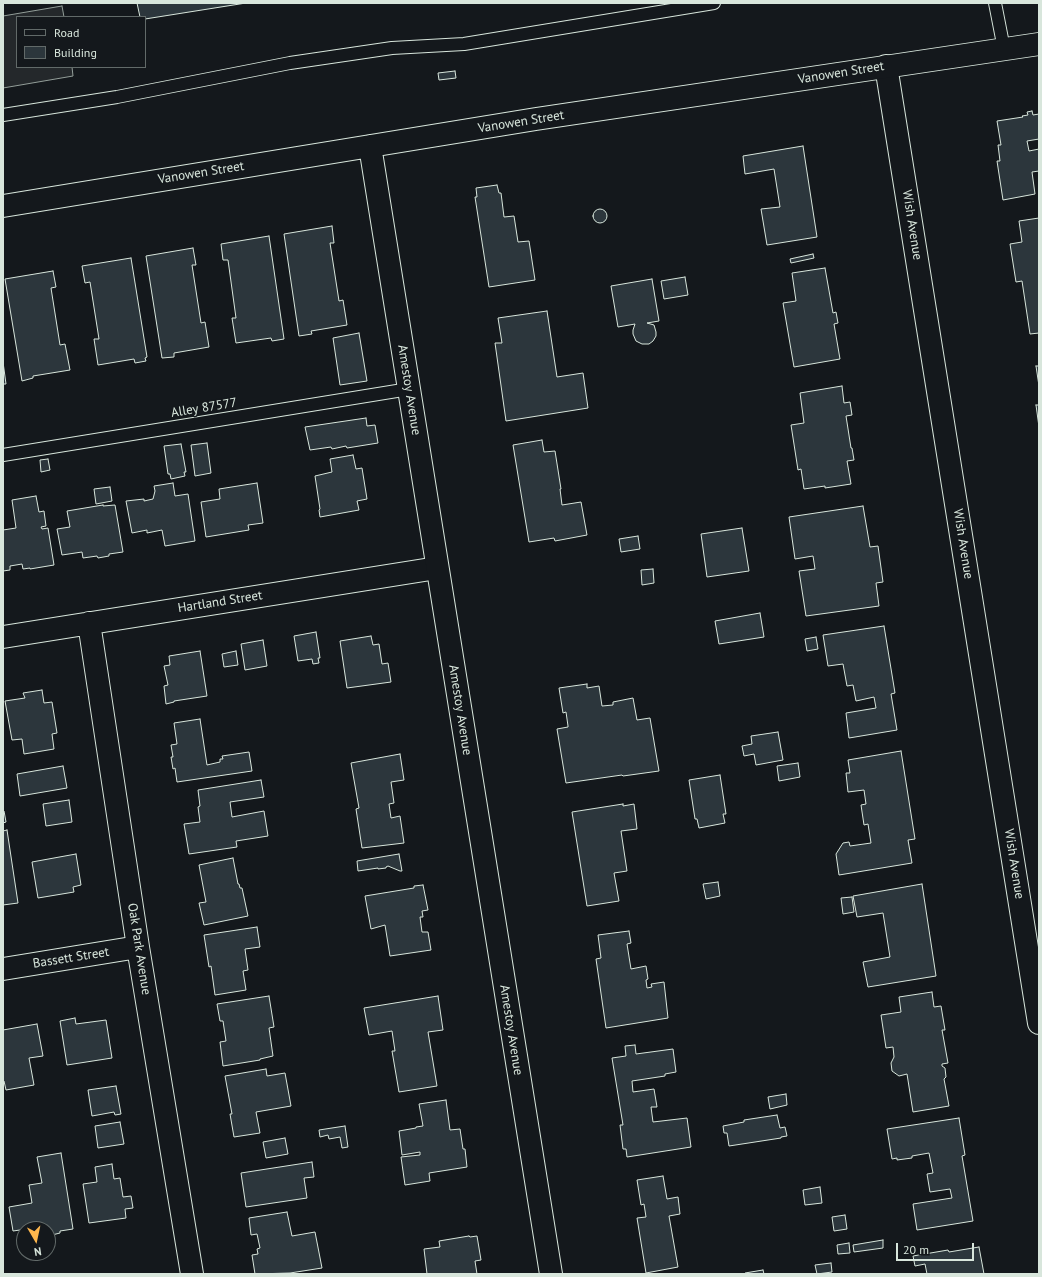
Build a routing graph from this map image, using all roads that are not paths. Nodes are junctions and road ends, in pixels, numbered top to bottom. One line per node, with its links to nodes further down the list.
1 (714, 3): 6 (lane)
2 (995, 3): 4 (lane)
3 (1039, 44): 4 (street, Vanowen Street)
4 (1004, 49): 5 (street, Vanowen Street)
5 (886, 66): 7 (street, Vanowen Street); 16 (street, Wish Avenue)
6 (3, 115)
7 (370, 146): 8 (street, Vanowen Street); 9 (street, Amestoy Avenue)
8 (3, 206)
9 (409, 389): 10 (lane, Alley 87577); 11 (street, Amestoy Avenue)
10 (3, 455)
11 (437, 568): 12 (street, Hartland Street); 18 (street, Amestoy Avenue)
12 (89, 623): 13 (street, Hartland Street); 14 (street, Oak Park Avenue)
13 (3, 637)
14 (138, 947): 15 (street, Bassett Street); 17 (street, Oak Park Avenue)
15 (3, 969)
16 (1039, 1023)
17 (186, 1273)
18 (551, 1274)

